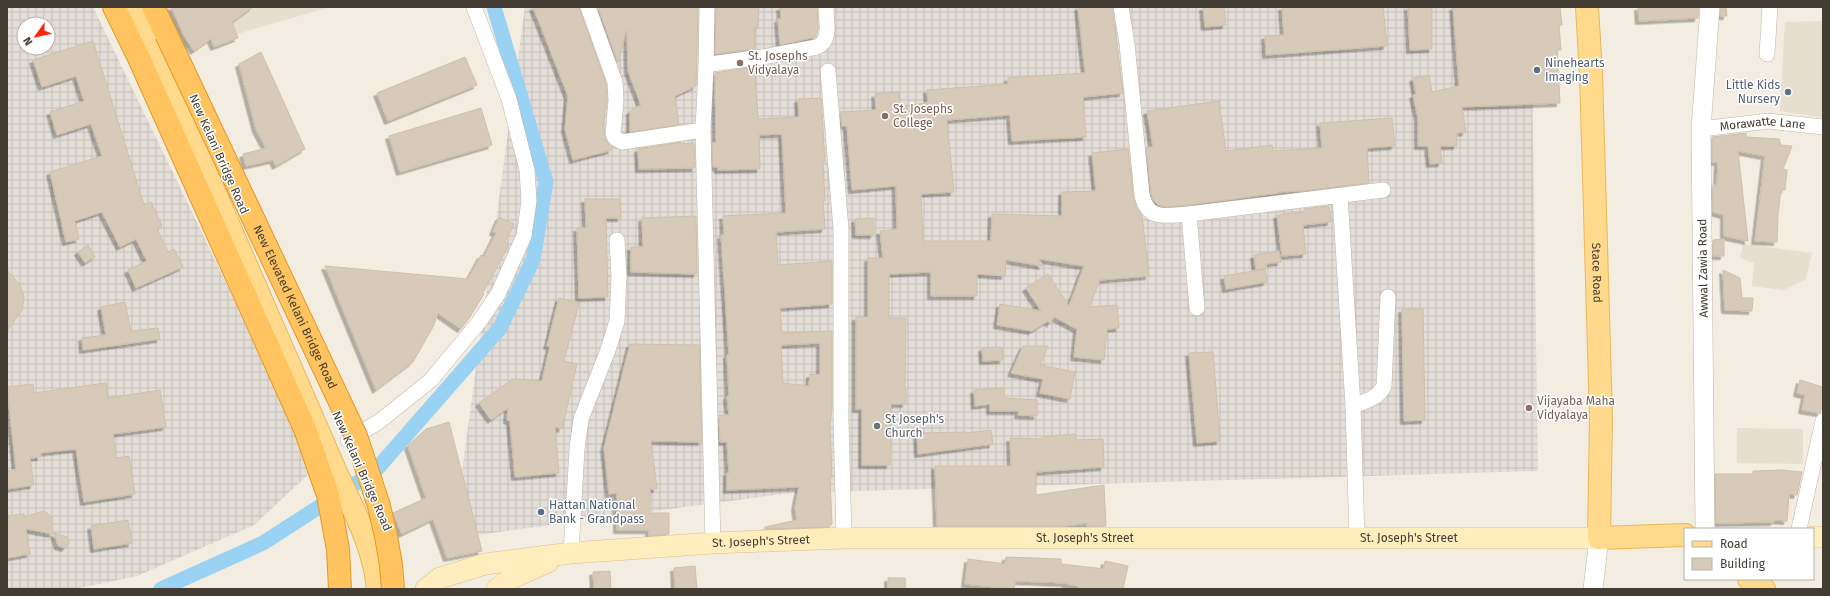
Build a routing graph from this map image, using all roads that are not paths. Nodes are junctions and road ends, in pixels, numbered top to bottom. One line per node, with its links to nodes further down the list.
1 (114, 7): 14 (highway)
2 (118, 7): 14 (highway)
3 (134, 7): 39 (main road, New Kelani Bridge Road)
4 (154, 7): 28 (main road, New Kelani Bridge Road); 40 (highway, New Elevated Kelani Bridge Road, bridge)
5 (474, 7): 28 (street)
6 (588, 7): 19 (street)
7 (706, 7): 15 (street)
8 (826, 7): 15 (street)
9 (1121, 7): 22 (street)
10 (1586, 7): 34 (main road, Stace Road)
11 (1710, 7): 18 (street, Awwal Zawia Road)
12 (1770, 7): 13 (street)
13 (1767, 54)
14 (139, 58): 38 (highway)
15 (706, 67): 19 (street)
16 (828, 71): 32 (street)
17 (1823, 127): 18 (street, Morawatte Lane)
18 (1701, 129): 29 (street, Awwal Zawia Road)
19 (703, 130): 35 (street)
20 (1383, 190): 21 (street)
21 (1340, 196): 22 (street); 26 (street)
22 (1188, 214): 25 (street)
23 (617, 240): 36 (street)
24 (1388, 297): 26 (street)
25 (1197, 308)
26 (1353, 406): 33 (street)
27 (1823, 421): 30 (street)
28 (352, 446): 41 (main road, New Kelani Bridge Road)
29 (1705, 528)
30 (1799, 528)
31 (1684, 535): 34 (main road)
32 (844, 538): 33 (main road, St. Joseph's Street); 35 (main road, St. Joseph's Street)
33 (1357, 538): 34 (main road, St. Joseph's Street)
34 (1599, 538): 44 (street)
35 (713, 543): 36 (main road, St. Joseph's Street)
36 (571, 553): 42 (main road, St. Joseph's Street); 43 (main road, St. Joseph's Street)
37 (1750, 580): 45 (main road)
38 (340, 589)
39 (378, 589)
40 (393, 589)
41 (400, 589)
42 (426, 589)
43 (497, 589)
44 (1593, 589)
45 (1764, 589)

